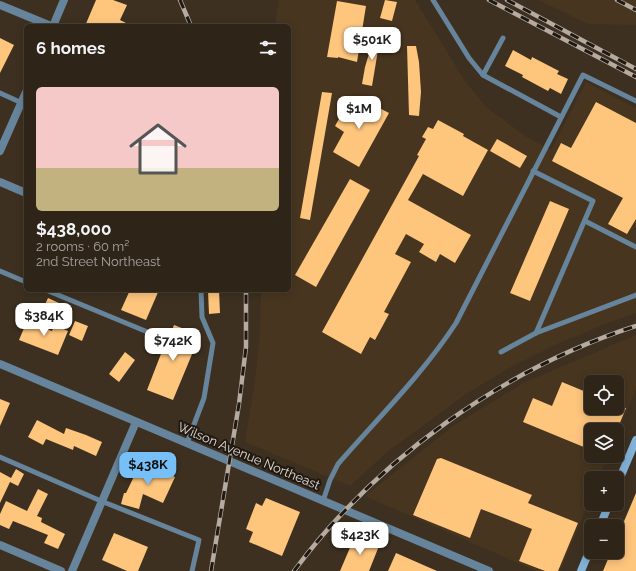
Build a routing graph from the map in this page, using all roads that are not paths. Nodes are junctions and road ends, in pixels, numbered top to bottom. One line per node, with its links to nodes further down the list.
1 (64, 0): 5 (street)
2 (433, 0): 7 (lane)
3 (0, 5): 4 (street)
4 (47, 24)
5 (53, 24)
6 (503, 38): 7 (lane)
7 (483, 75): 12 (lane)
8 (0, 93): 11 (lane)
9 (24, 98): 11 (street)
10 (636, 101): 12 (lane)
11 (22, 103): 13 (street)
12 (561, 117): 14 (lane)
13 (0, 151)
14 (534, 171): 17 (lane); 34 (lane)
15 (0, 182): 16 (street)
16 (24, 192)
17 (585, 221): 18 (lane); 25 (lane)
18 (636, 247)
19 (0, 271): 20 (lane)
20 (24, 281)
21 (51, 292): 24 (lane)
22 (201, 292): 30 (lane)
23 (636, 295): 25 (lane)
24 (150, 333)
25 (536, 333): 26 (lane)
26 (501, 352)
27 (0, 364): 28 (street, Wilson Avenue Northeast)
28 (136, 422): 30 (street, Wilson Avenue Northeast); 33 (street)
29 (636, 440): 32 (main road)
30 (187, 443): 34 (street, Wilson Avenue Northeast)
31 (0, 457): 33 (lane)
32 (623, 471)
33 (101, 501): 38 (street); 39 (lane)
34 (323, 501): 40 (street, Wilson Avenue Northeast)
35 (0, 545): 37 (street)
36 (586, 559): 41 (main road)
37 (61, 571)
38 (72, 571)
39 (192, 571)
40 (489, 571)
41 (581, 571)

